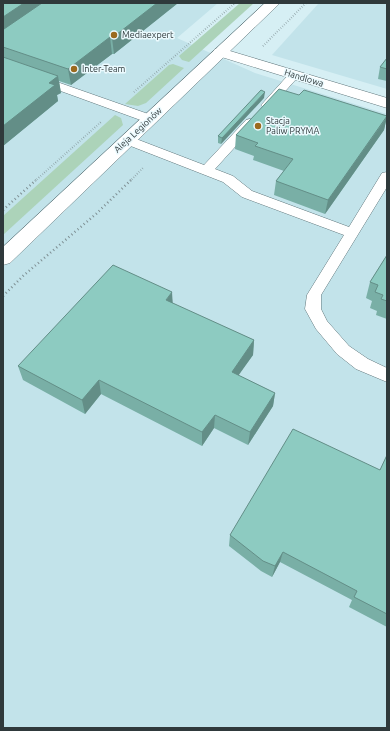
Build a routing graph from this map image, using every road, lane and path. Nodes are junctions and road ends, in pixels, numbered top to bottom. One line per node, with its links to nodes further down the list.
1 (273, 3): 2 (main road, Aleja Legionów)
2 (220, 52): 4 (main road, Handlowa); 6 (main road, Aleja Legionów)
3 (3, 66): 6 (lane)
4 (294, 75): 5 (main road, Handlowa); 8 (lane)
5 (387, 103)
6 (150, 119): 7 (main road, Aleja Legionów)
7 (127, 140): 8 (lane); 11 (main road, Aleja Legionów)
8 (206, 171): 10 (lane)
9 (387, 176): 10 (lane)
10 (352, 233): 12 (lane)
11 (3, 258)
12 (387, 375)

